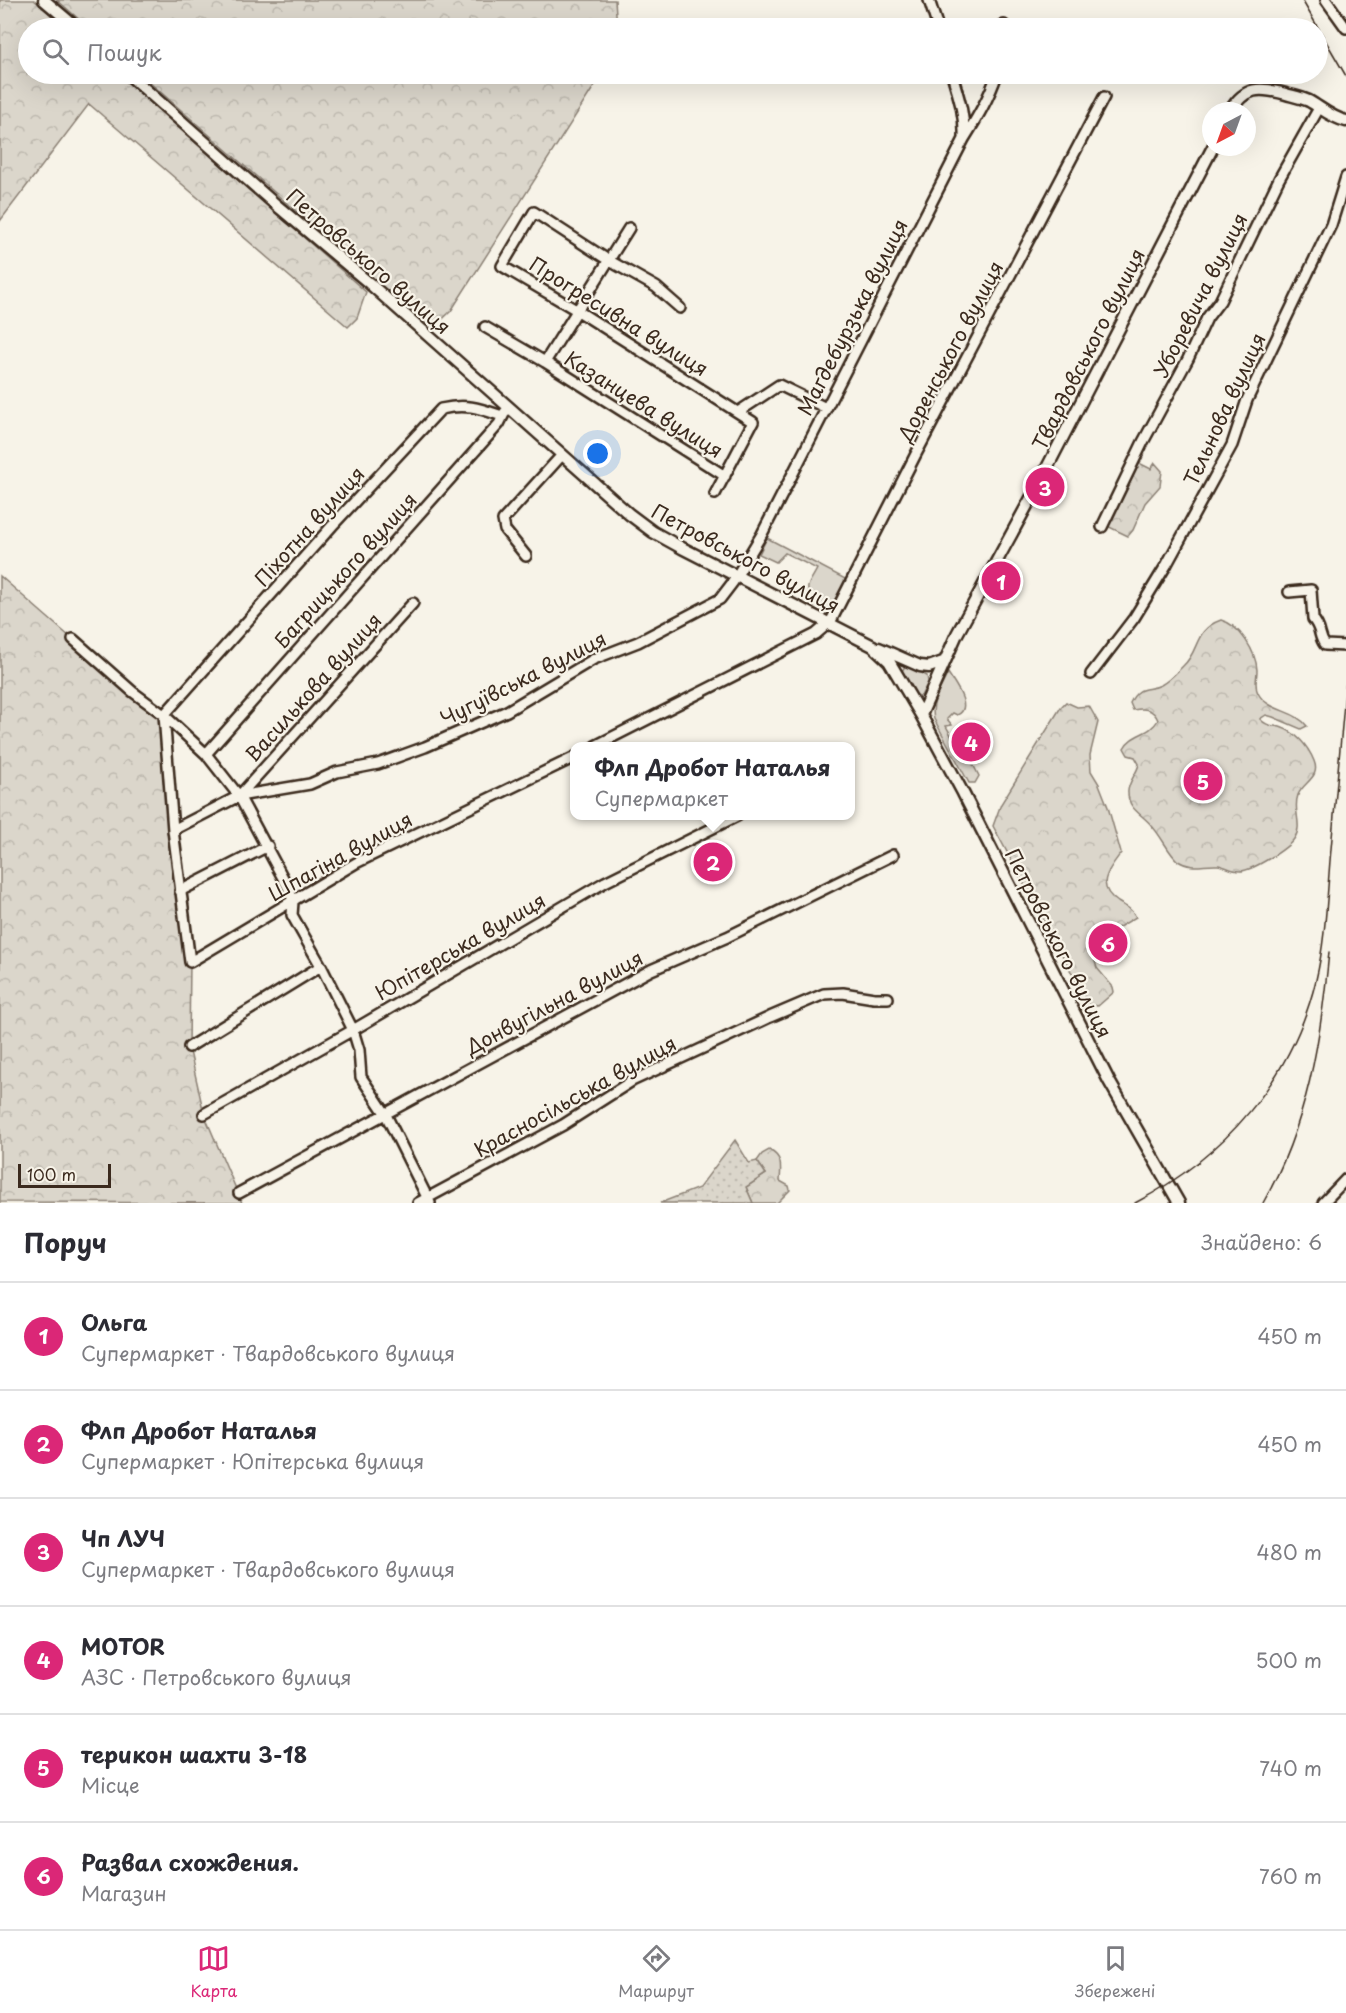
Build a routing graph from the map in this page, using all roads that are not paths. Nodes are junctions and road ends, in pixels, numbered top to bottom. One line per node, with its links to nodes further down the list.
1 (45, 0): 4 (main road)
2 (929, 0): 5 (street)
3 (1326, 0): 6 (street)
4 (66, 18)
5 (935, 18)
6 (1346, 28)
7 (139, 84): 24 (main road, Петровського вулиця)
8 (955, 84): 14 (street)
9 (994, 84): 14 (street, Магдебурзька вулиця)
10 (1104, 97): 34 (street, Доренського вулиця)
11 (1237, 102): 12 (main road)
12 (1319, 108): 13 (main road); 29 (street, Уборевича вулиця)
13 (1346, 121)
14 (964, 140): 23 (street, Магдебурзька вулиця)
15 (1208, 156): 39 (main road, Твардовського вулиця)
16 (1346, 177): 41 (street, Тельнова вулиця)
17 (628, 228): 18 (street, Казанцева вулиця)
18 (608, 260): 19 (street); 20 (street, Казанцева вулиця); 20 (street, Прогресивна вулиця)
19 (680, 308)
20 (578, 310): 22 (street, Казанцева вулиця); 25 (street, Прогресивна вулиця)
21 (485, 327): 22 (street, Казанцева вулиця)
22 (545, 362): 27 (street, Казанцева вулиця)
23 (826, 408): 25 (street); 31 (street, Магдебурзька вулиця)
24 (505, 412): 26 (main road, Петровського вулиця); 42 (street, Піхотна вулиця); 45 (street, Багрицького вулиця)
25 (738, 412): 27 (street)
26 (562, 455): 30 (street); 31 (main road, Петровського вулиця)
27 (725, 476): 28 (street)
28 (715, 494)
29 (1102, 527)
30 (526, 556)
31 (736, 576): 34 (main road, Петровського вулиця); 47 (street, Чугуївська вулиця)
32 (1289, 592): 37 (street)
33 (413, 603): 47 (street, Василькова вулиця)
34 (830, 624): 35 (main road, Петровського вулиця); 44 (street)
35 (851, 635): 38 (main road); 40 (main road, Петровського вулиця)
36 (73, 639): 42 (street)
37 (1346, 646)
38 (910, 662): 39 (main road); 40 (street)
39 (943, 662): 43 (main road, Твардовського вулиця)
40 (895, 671): 43 (main road, Петровського вулиця)
41 (1091, 674)
42 (164, 715): 45 (street); 49 (street, Шпагіна вулиця)
43 (921, 715): 64 (main road, Петровського вулиця)
44 (605, 742)
45 (206, 754): 47 (street)
46 (570, 759): 53 (street, Шпагіна вулиця)
47 (239, 796): 49 (street); 50 (street)
48 (729, 820): 56 (street, Юпітерська вулиця)
49 (173, 830): 52 (street, Шпагіна вулиця)
50 (268, 846): 52 (street); 53 (street)
51 (893, 855): 58 (street, Донвугільна вулиця)
52 (180, 891): 53 (street, Шпагіна вулиця)
53 (293, 902): 54 (street)
54 (321, 966): 56 (street); 57 (street)
55 (888, 998): 62 (street, Красносільська вулиця)
56 (352, 1030): 58 (street); 59 (street, Юпітерська вулиця)
57 (189, 1047)
58 (385, 1113): 61 (street, Донвугільна вулиця); 62 (street)
59 (204, 1114)
60 (1346, 1179): 65 (street)
61 (238, 1193)
62 (429, 1201): 63 (street, Красносільська вулиця)
63 (418, 1203)
64 (1179, 1203)
65 (1323, 1203)

